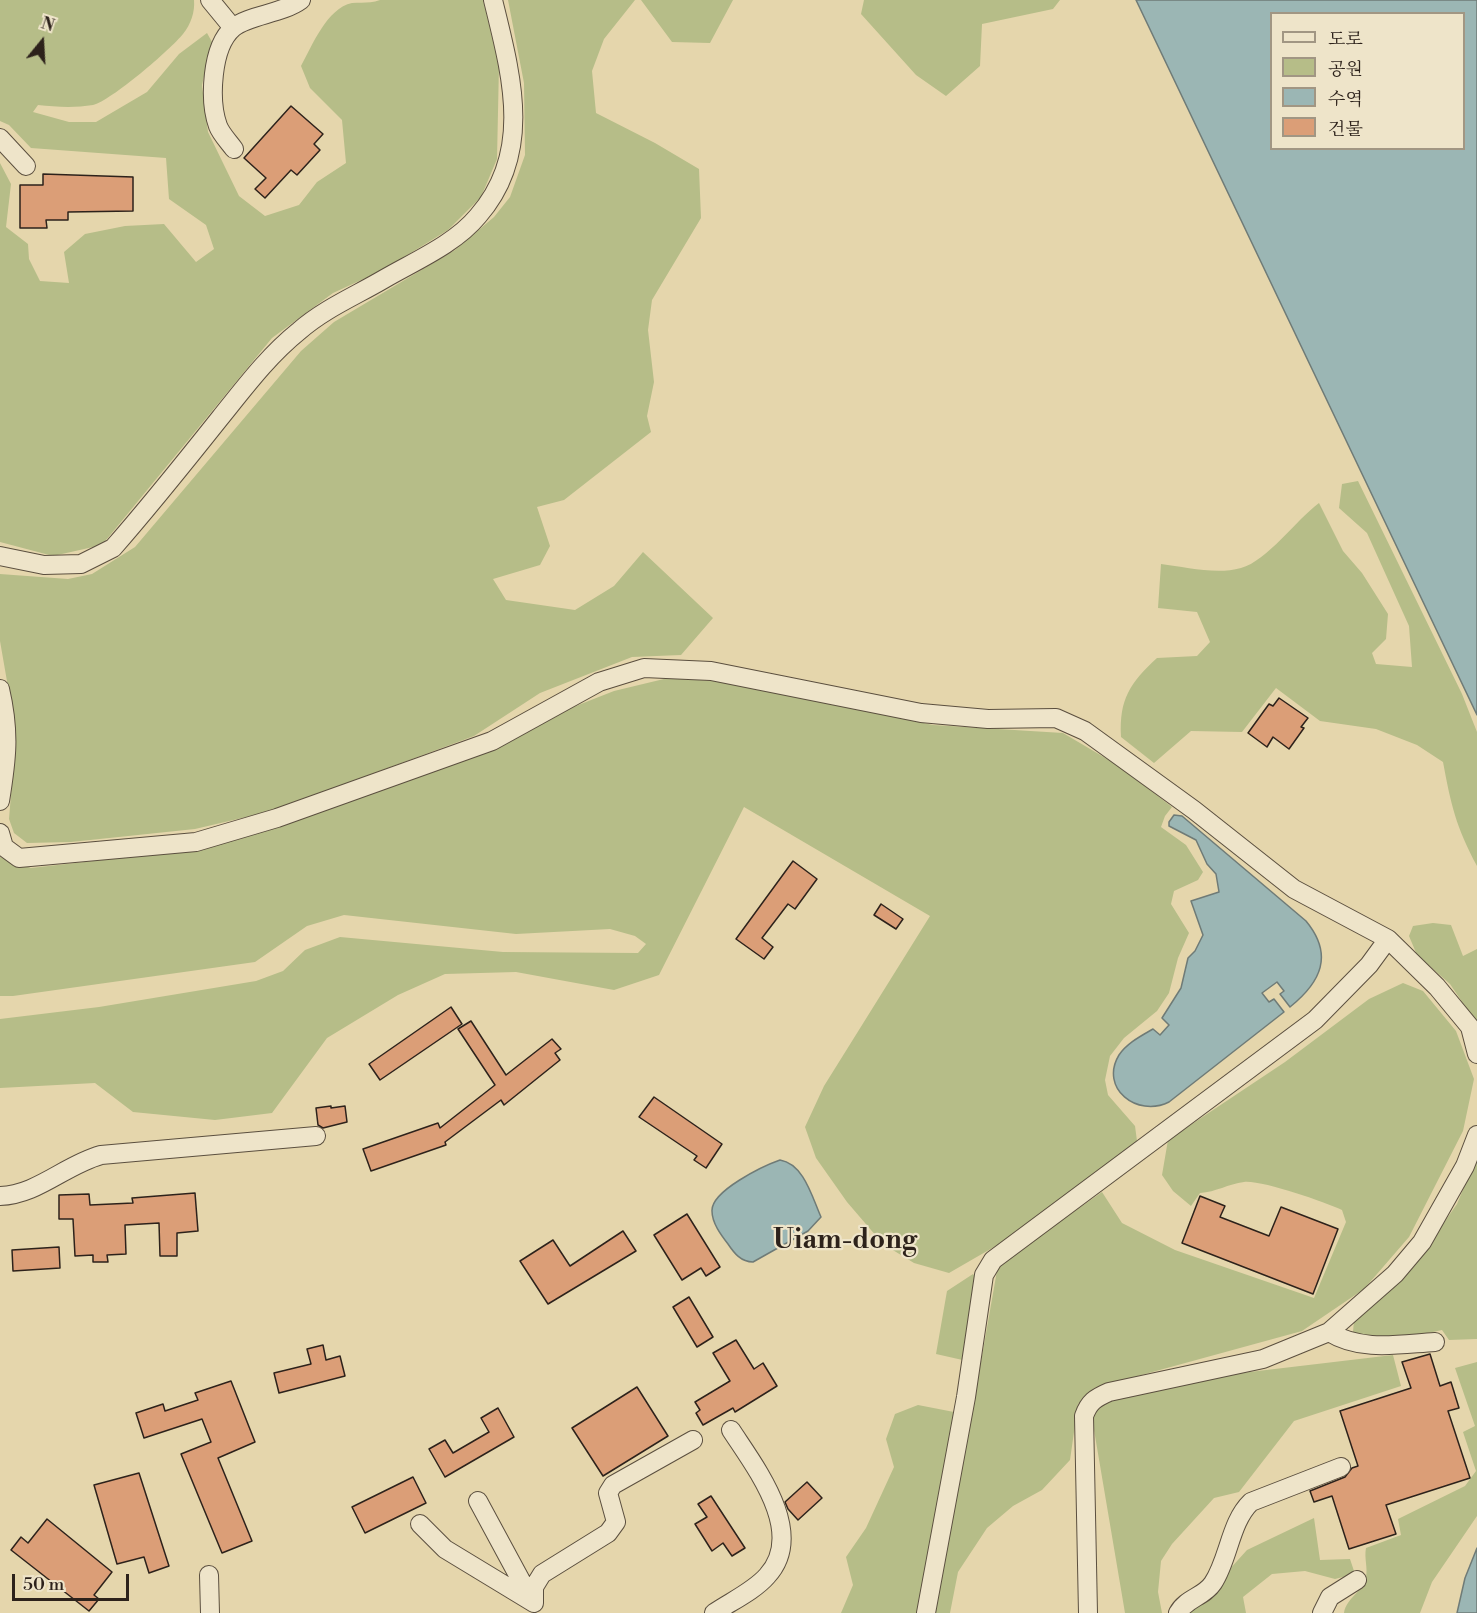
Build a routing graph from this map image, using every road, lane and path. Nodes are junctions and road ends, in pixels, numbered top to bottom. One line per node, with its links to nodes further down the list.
1 (210, 0): 4 (street)
2 (302, 0): 4 (street)
3 (493, 0): 8 (street)
4 (233, 28): 6 (street)
5 (0, 138): 7 (street)
6 (234, 149)
7 (26, 166)
8 (0, 556)
9 (0, 689): 10 (street)
10 (0, 801)
11 (0, 833): 12 (street)
12 (1388, 939): 13 (street); 29 (street)
13 (1477, 1054)
14 (1477, 1135): 17 (street)
15 (316, 1136): 16 (street)
16 (0, 1196)
17 (1329, 1332): 18 (street); 30 (street)
18 (1436, 1342)
19 (731, 1430): 28 (street)
20 (693, 1440): 26 (street)
21 (1341, 1467): 31 (street)
22 (478, 1501): 26 (street)
23 (420, 1524): 26 (street)
24 (209, 1575): 27 (street)
25 (1357, 1580): 32 (street)
26 (537, 1608)
27 (210, 1613)
28 (714, 1613)
29 (926, 1613)
30 (1088, 1613)
31 (1178, 1613)
32 (1322, 1613)

